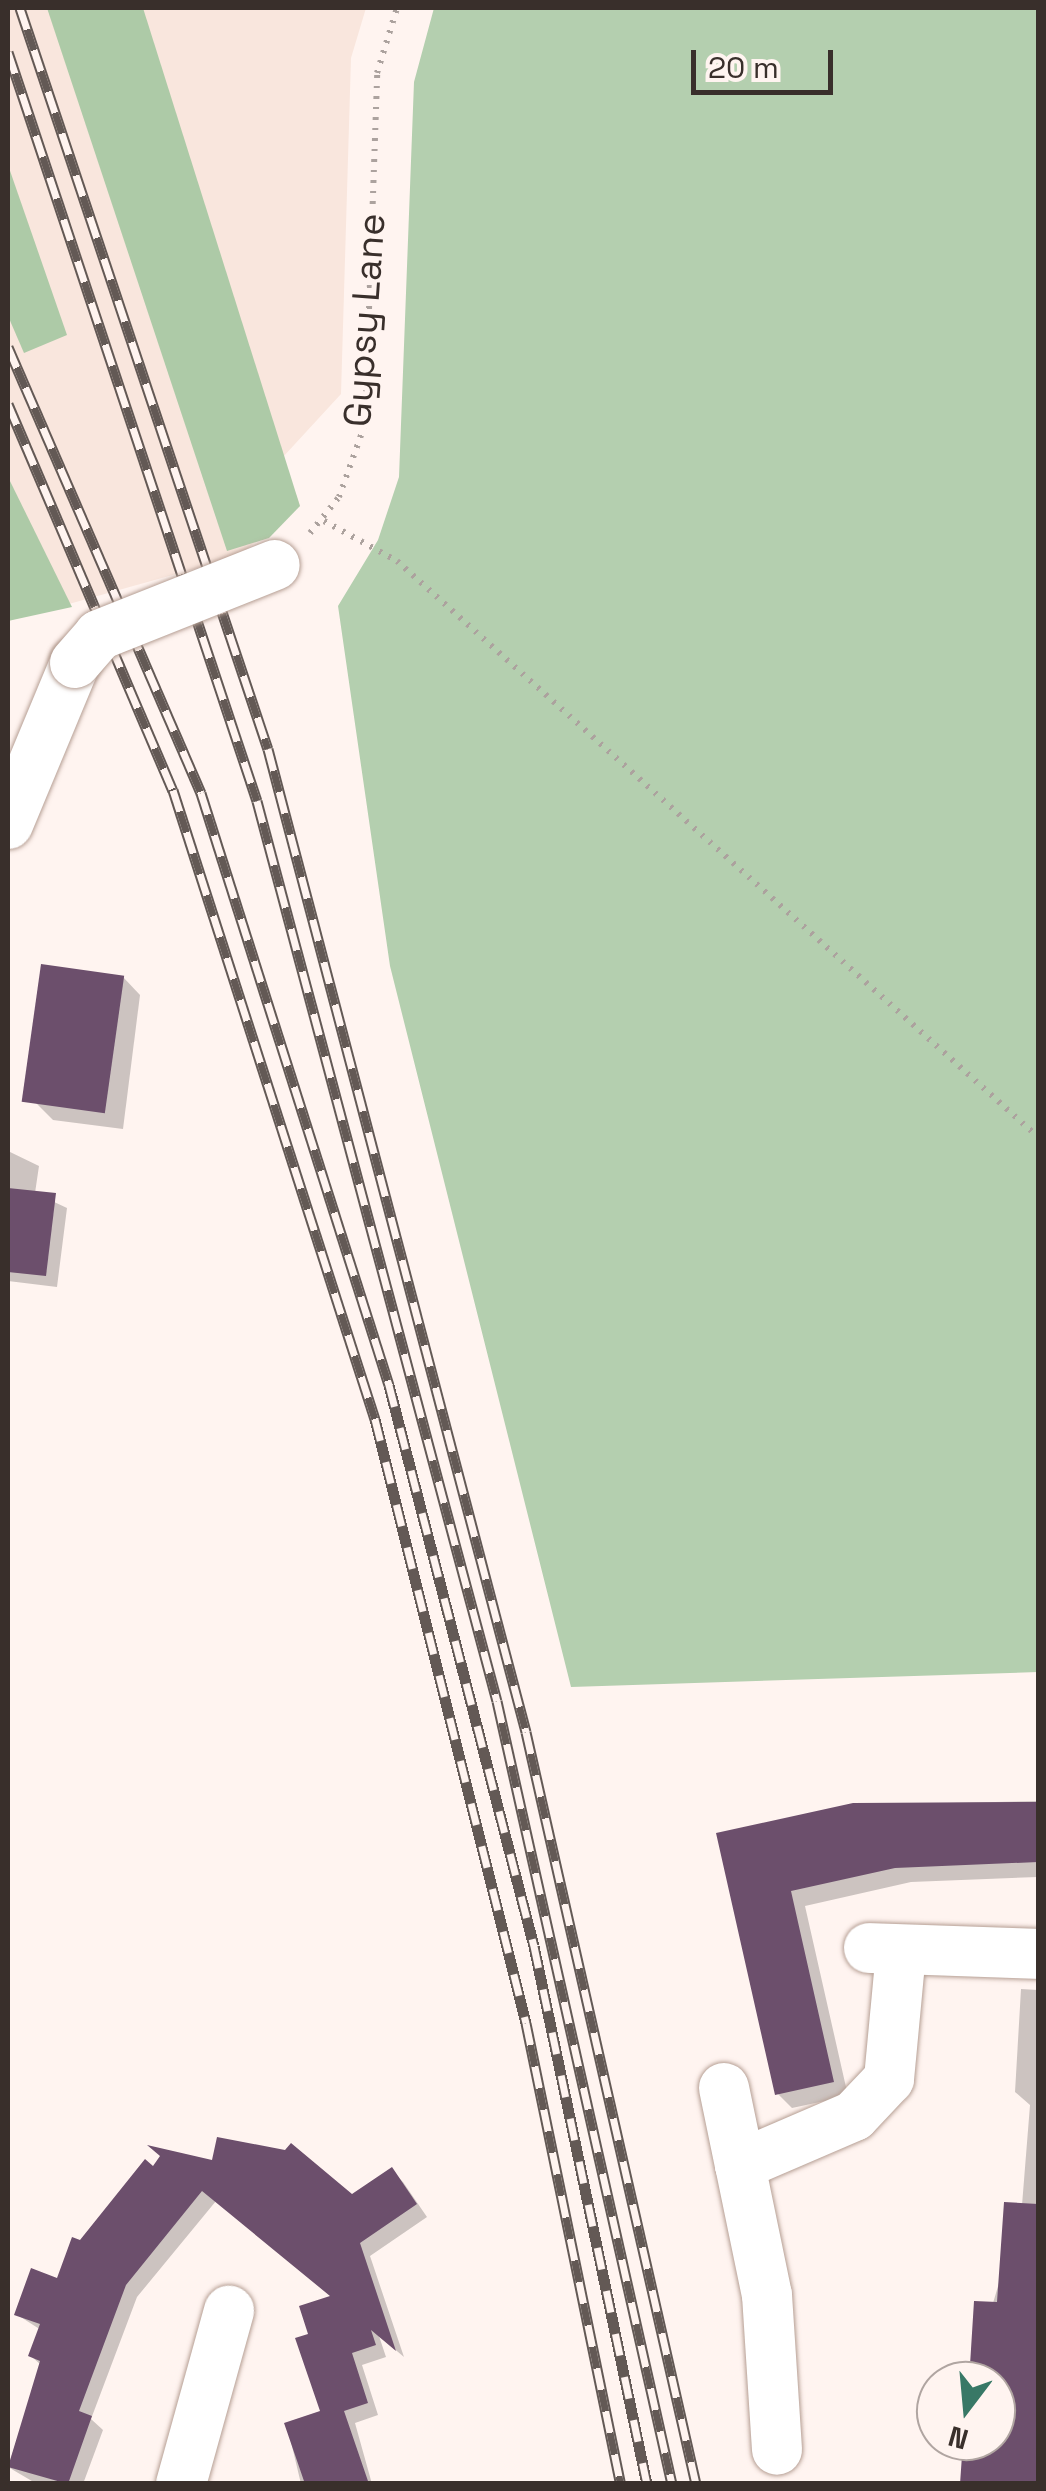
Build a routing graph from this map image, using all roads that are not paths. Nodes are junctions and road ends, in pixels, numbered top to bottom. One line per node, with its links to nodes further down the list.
1 (275, 565): 2 (street, bridge)
2 (8, 824)
3 (1038, 1954): 5 (street)
4 (724, 2088): 5 (street)
5 (740, 2165): 7 (street)
6 (229, 2311): 8 (street)
7 (777, 2450)
8 (181, 2484)

